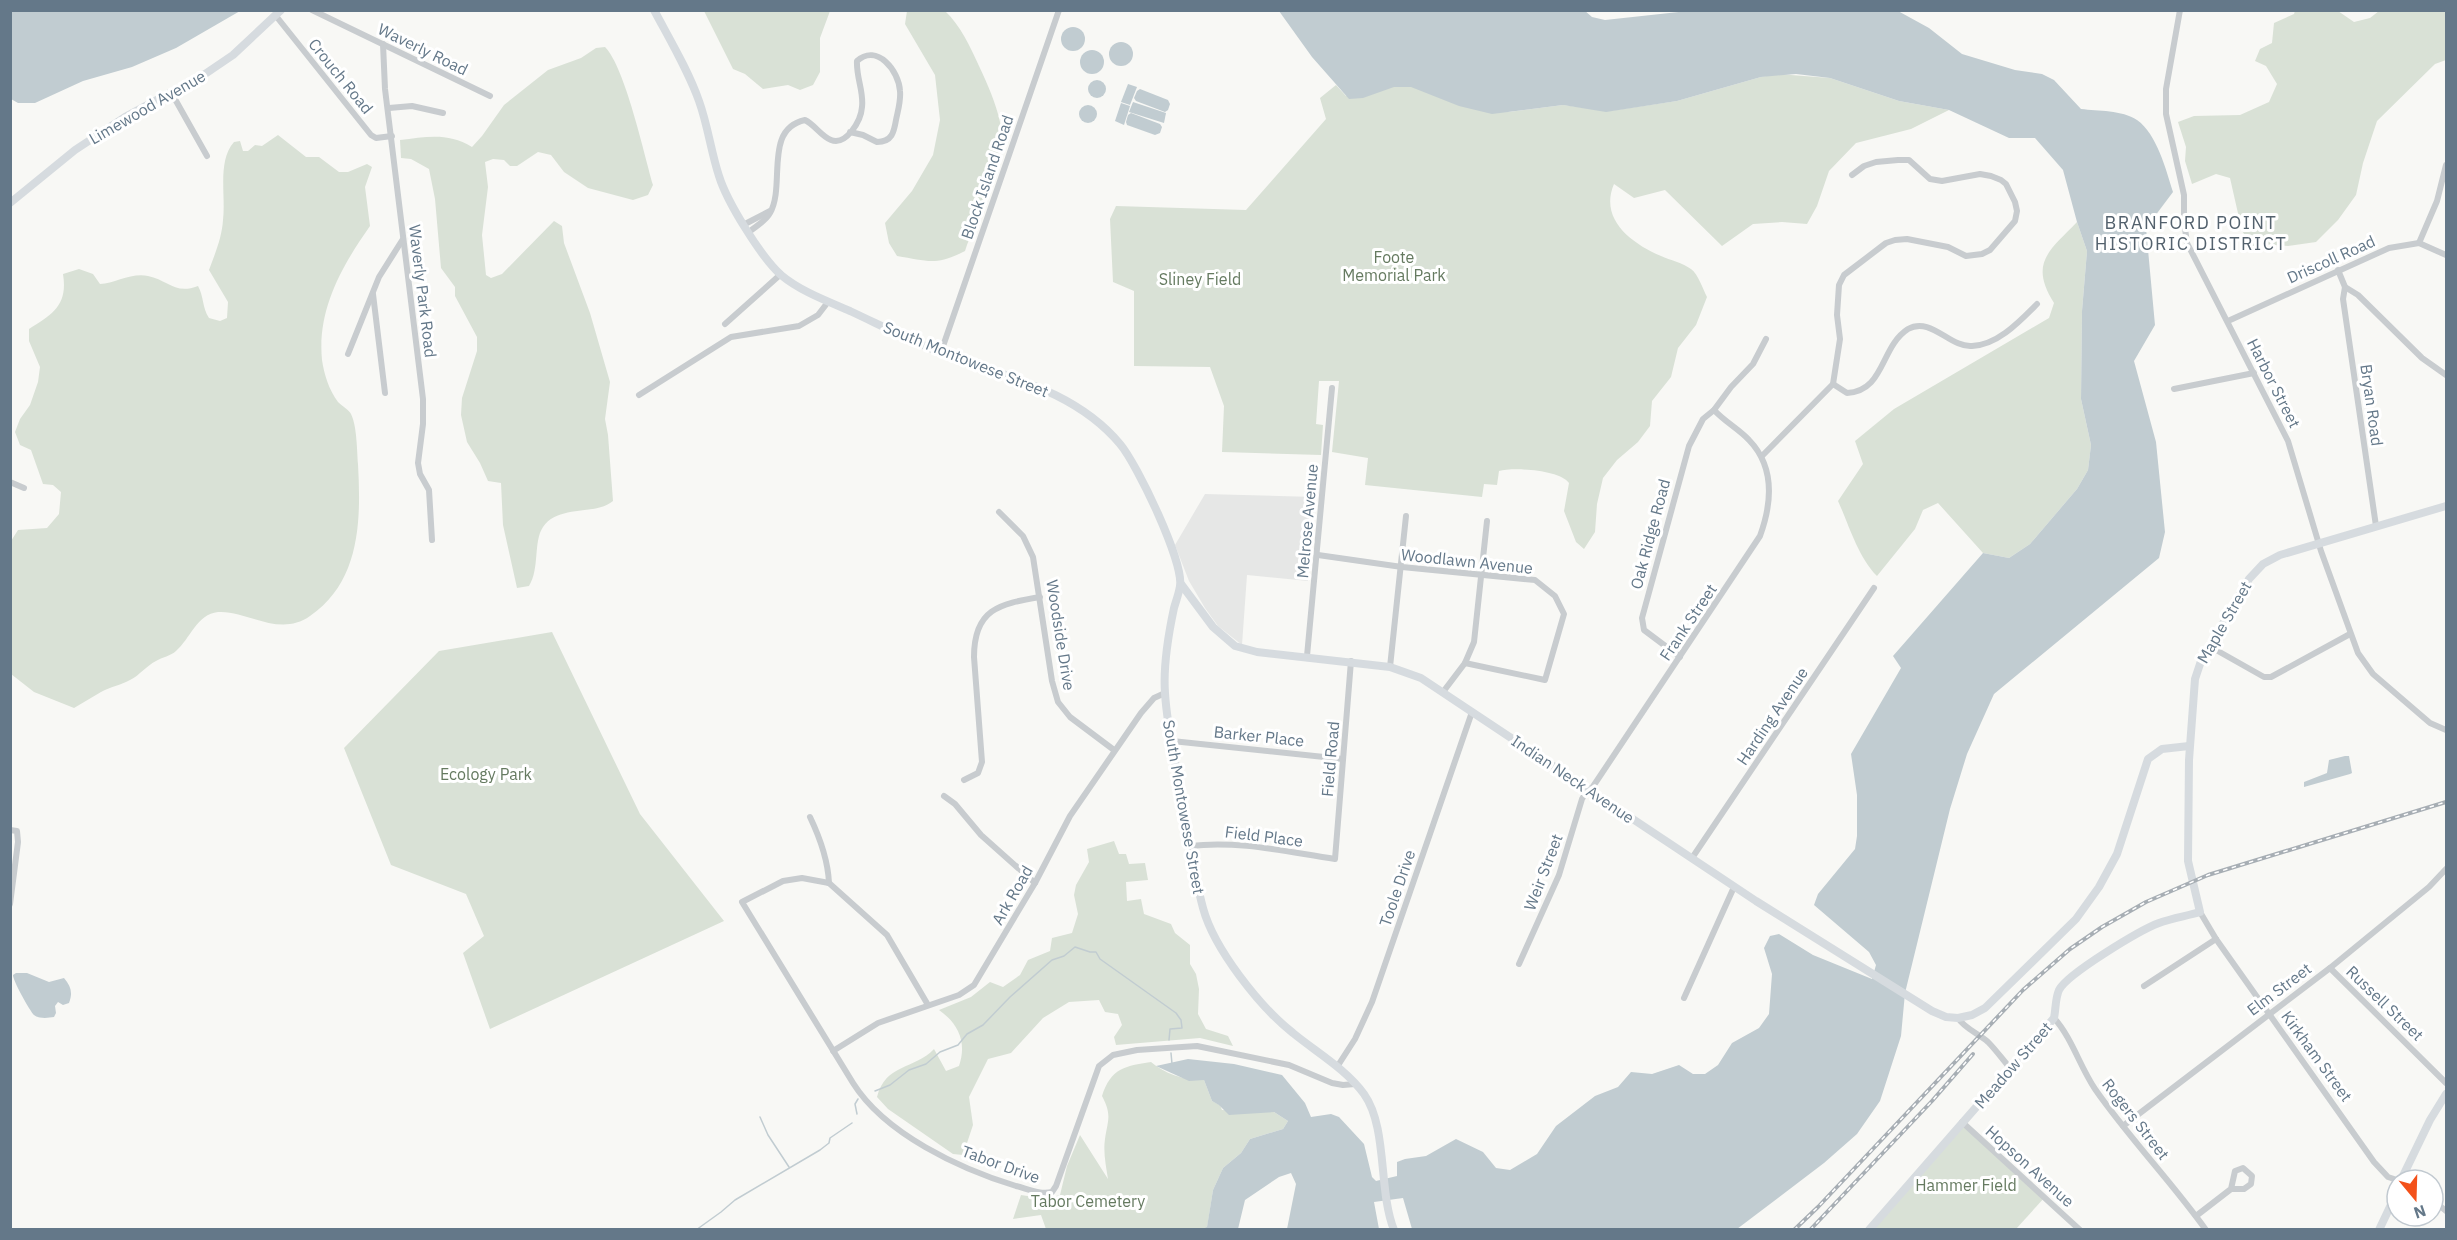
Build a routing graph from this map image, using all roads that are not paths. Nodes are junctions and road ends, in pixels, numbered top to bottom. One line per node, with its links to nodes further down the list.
1 (312, 10): 6 (street, Waverly Road)
2 (654, 10): 17 (street, South Montowese Street)
3 (1059, 10): 30 (street, Block Island Road)
4 (2180, 10): 27 (street, Harbor Street)
5 (279, 13): 7 (street, Limewood Avenue); 12 (street, Crouch Road)
6 (383, 44): 8 (street, Waverly Road); 9 (street, Waverly Park Road)
7 (171, 92): 13 (street); 16 (street, Limewood Avenue)
8 (490, 96)
9 (389, 108): 10 (street); 12 (street, Waverly Park Road)
10 (442, 112)
11 (850, 132): 11 (street); 17 (street)
12 (392, 136): 18 (street, Waverly Park Road)
13 (207, 156)
14 (2446, 165): 19 (street)
15 (1852, 175): 34 (street)
16 (12, 199)
17 (747, 228): 22 (street, South Montowese Street)
18 (403, 238): 24 (street); 48 (street, Waverly Park Road)
19 (2420, 243): 20 (street); 21 (street, Driscoll Road)
20 (2446, 255)
21 (2338, 270): 23 (street); 27 (street, Driscoll Road)
22 (781, 274): 25 (street, South Montowese Street); 28 (street)
23 (2345, 287): 33 (street); 47 (street, Bryan Road)
24 (373, 293): 31 (street); 37 (street)
25 (828, 302): 30 (street, South Montowese Street); 38 (street)
26 (2037, 304): 34 (street)
27 (2228, 321): 32 (street, Harbor Street)
28 (725, 324)
29 (1766, 339): 39 (street, Oak Ridge Road)
30 (941, 352): 53 (street, South Montowese Street)
31 (348, 354)
32 (2254, 373): 36 (street); 49 (street, Harbor Street)
33 (2446, 375)
34 (1833, 384): 40 (street)
35 (1332, 388): 50 (street, Melrose Avenue)
36 (2174, 388)
37 (385, 393)
38 (639, 395)
39 (1714, 410): 40 (street); 59 (street, Oak Ridge Road)
40 (1762, 456): 59 (street, Frank Street)
41 (10, 482): 42 (street)
42 (24, 488)
43 (2446, 506): 47 (street, Maple Street)
44 (999, 512): 55 (street, Woodside Drive)
45 (1406, 516): 51 (street)
46 (1487, 521): 52 (street)
47 (2376, 526): 49 (street, Maple Street)
48 (432, 540)
49 (2318, 543): 56 (street, Harbor Street); 57 (street, Maple Street)
50 (1318, 555): 51 (street, Woodlawn Avenue); 58 (street, Melrose Avenue)
51 (1402, 567): 52 (street, Woodlawn Avenue); 62 (street)
52 (1481, 576): 61 (street); 61 (street, Woodlawn Avenue)
53 (1181, 584): 58 (street, Indian Neck Avenue); 64 (street, South Montowese Street)
54 (1874, 588): 77 (street, Harding Avenue)
55 (1040, 597): 69 (street, Woodside Drive); 71 (street)
56 (2350, 634): 57 (street); 66 (street, Harbor Street)
57 (2209, 646): 68 (street, Maple Street)
58 (1307, 656): 60 (street, Indian Neck Avenue)
59 (1680, 657): 72 (street, Frank Street)
60 (1351, 661): 62 (street, Indian Neck Avenue); 70 (street, Field Road)
61 (1465, 663): 63 (street)
62 (1390, 667): 63 (street, Indian Neck Avenue)
63 (1443, 692): 65 (street, Indian Neck Avenue)
64 (1165, 693): 67 (street, South Montowese Street); 69 (street, Ark Road)
65 (1472, 712): 72 (street, Indian Neck Avenue); 95 (street, Toole Drive)
66 (2446, 730)
67 (1172, 741): 70 (street, Barker Place); 76 (street, South Montowese Street)
68 (2190, 746): 84 (street, Maple Street); 92 (street)
69 (1114, 750): 81 (street, Ark Road)
70 (1343, 759): 78 (street, Field Road)
71 (964, 780)
72 (1589, 790): 77 (street, Indian Neck Avenue); 86 (street, Weir Street)
73 (944, 796): 81 (street)
74 (810, 818): 80 (street)
75 (10, 830): 83 (street)
76 (1191, 846): 78 (street, Field Place); 95 (street, South Montowese Street)
77 (1692, 858): 82 (street, Indian Neck Avenue)
78 (1335, 859)
79 (2446, 869): 87 (street, Elm Street)
80 (829, 883): 90 (street); 94 (street, Tabor Drive)
81 (1035, 883): 90 (street, Ark Road)
82 (1734, 887): 89 (street); 92 (street, Indian Neck Avenue)
83 (10, 904)
84 (2200, 912): 85 (street, Kirkham Street); 93 (street, Meadow Street)
85 (2216, 939): 88 (street); 91 (street, Kirkham Street)
86 (1519, 964)
87 (2330, 968): 91 (street, Elm Street); 97 (street, Russell Street)
88 (2144, 986)
89 (1684, 998)
90 (928, 1005): 94 (street, Ark Road)
91 (2269, 1012): 101 (street, Elm Street); 103 (street, Kirkham Street)
92 (1958, 1018): 96 (street, Indian Neck Avenue)
93 (2054, 1018): 96 (street, Meadow Street); 101 (street, Rogers Street)
94 (833, 1051): 98 (street, Tabor Drive)
95 (1337, 1067): 98 (street, South Montowese Street)
96 (2010, 1068): 100 (street, Meadow Street)
97 (2446, 1083)
98 (1355, 1084): 107 (street, South Montowese Street)
99 (2446, 1094): 102 (street)
100 (1962, 1122): 106 (street, Hopson Avenue); 108 (street, Meadow Street)
101 (2123, 1126): 105 (street, Rogers Street)
102 (2405, 1168)
103 (2385, 1173)
104 (2231, 1189): 105 (street)
105 (2196, 1216): 109 (street, Rogers Street)
106 (2078, 1229)
107 (1394, 1230)
108 (1869, 1230)
109 (2206, 1230)

